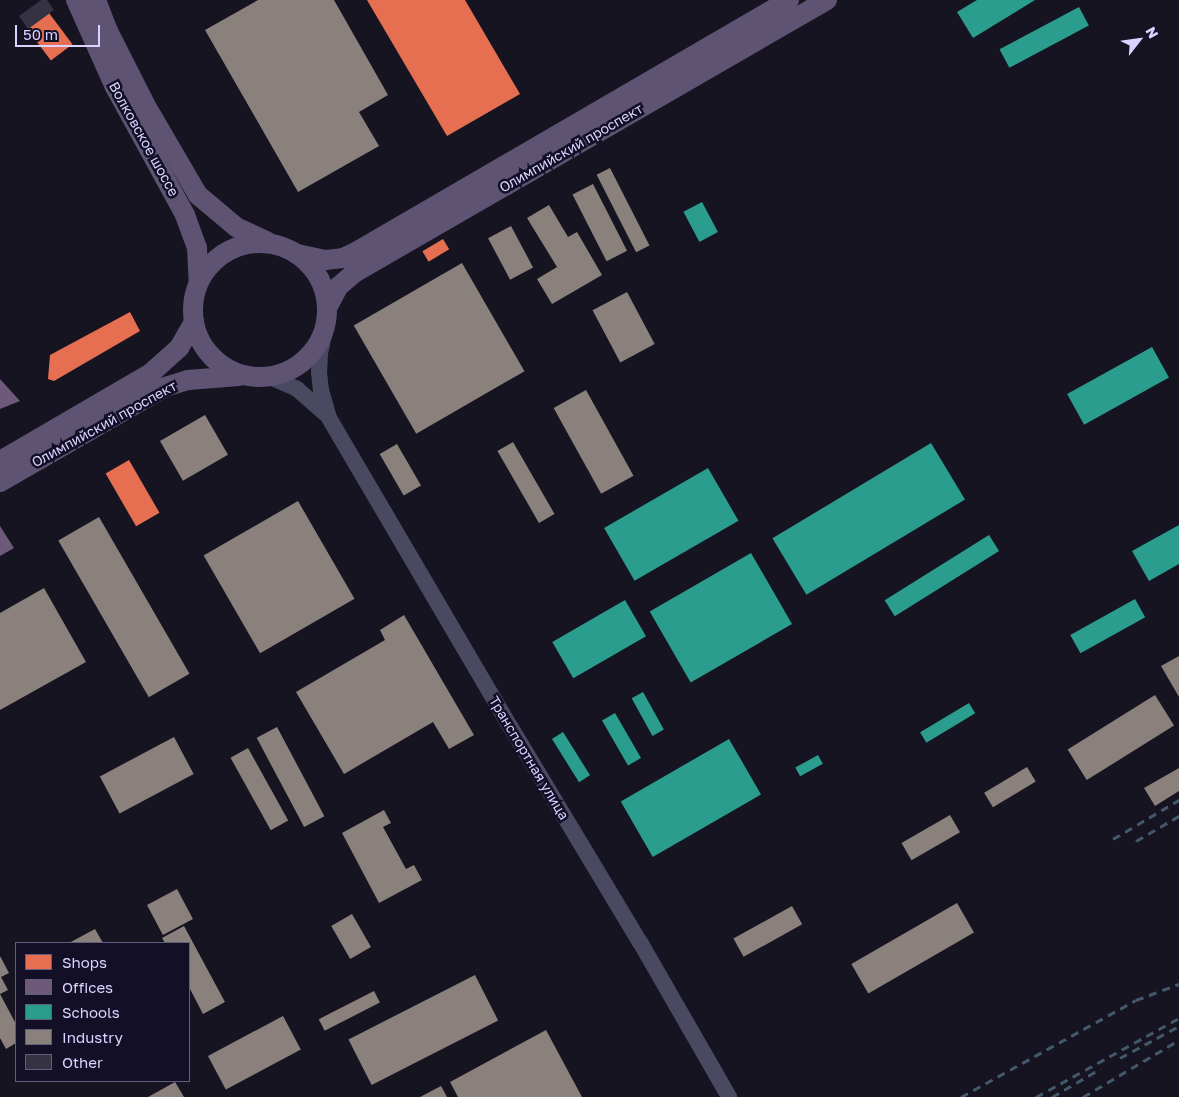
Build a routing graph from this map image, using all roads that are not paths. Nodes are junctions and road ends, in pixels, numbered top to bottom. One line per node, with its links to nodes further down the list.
1 (76, 0): 7 (main road, Волковское шоссе)
2 (96, 0): 5 (main road, Волковское шоссе)
3 (789, 0): 6 (main road, Олимпийский проспект)
4 (827, 0): 8 (main road, Олимпийский проспект)
5 (270, 243): 6 (main road); 7 (main road)
6 (297, 254): 8 (main road)
7 (199, 281): 9 (main road)
8 (327, 308): 10 (main road)
9 (194, 322): 11 (main road); 14 (main road, Олимпийский проспект)
10 (325, 330): 12 (main road); 13 (street, Транспортная улица)
11 (241, 376): 12 (main road); 15 (main road, Олимпийский проспект)
12 (267, 376): 13 (street, Транспортная улица)
13 (329, 418): 16 (street, Транспортная улица)
14 (0, 461)
15 (0, 482)
16 (729, 1097)

